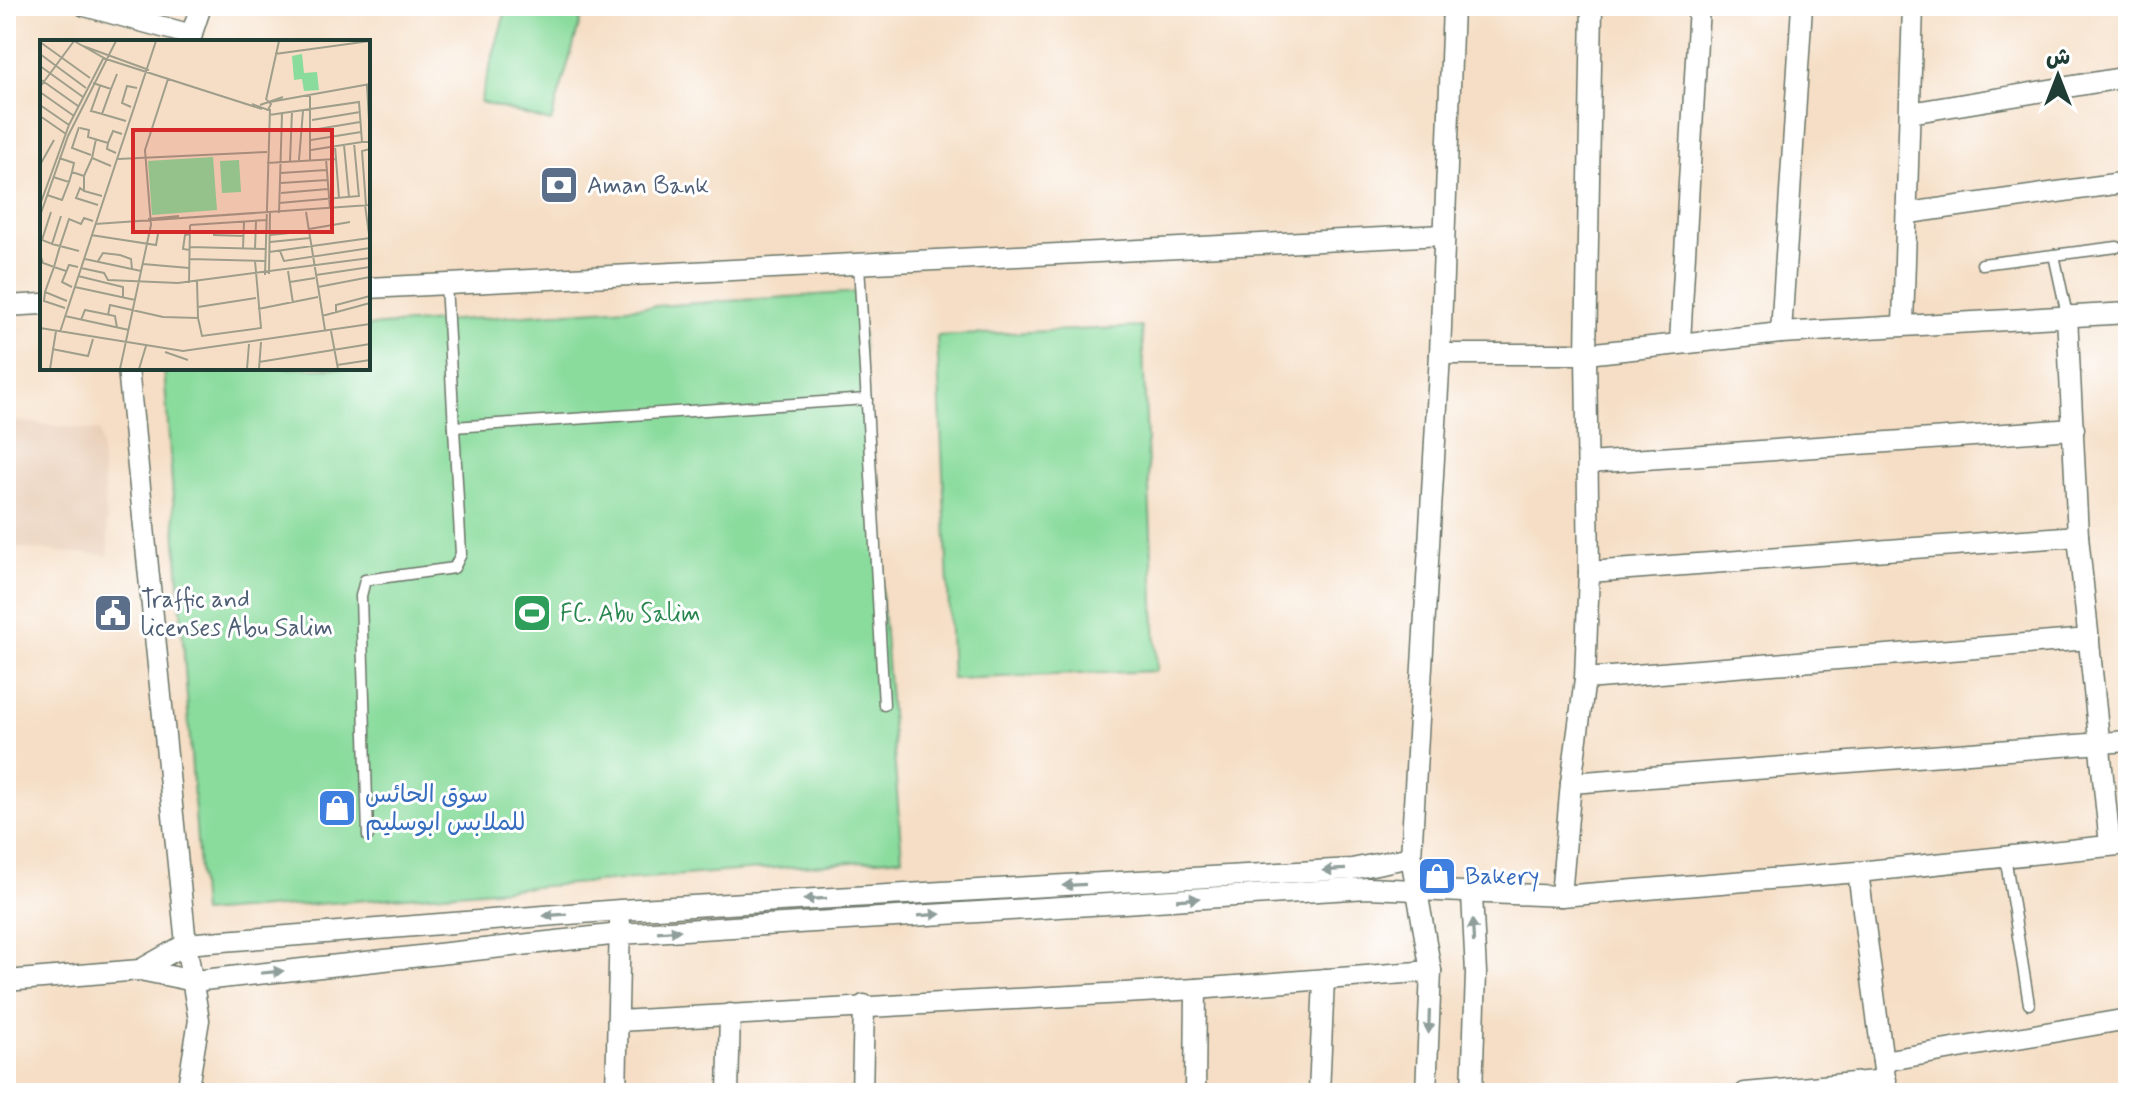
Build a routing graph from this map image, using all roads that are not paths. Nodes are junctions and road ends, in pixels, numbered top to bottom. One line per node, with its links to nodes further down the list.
1 (85, 6): 8 (street)
2 (201, 6): 8 (street)
3 (1453, 6): 13 (street)
4 (1592, 6): 28 (street)
5 (1699, 6): 26 (street)
6 (1802, 6): 25 (street)
7 (1913, 6): 10 (street)
8 (191, 39)
9 (2128, 77): 10 (street)
10 (1910, 113): 12 (street)
11 (2128, 182): 12 (street)
12 (1909, 213): 24 (street)
13 (1443, 235): 16 (street); 27 (street)
14 (2117, 247): 15 (lane)
15 (2054, 255): 17 (lane); 23 (lane)
16 (859, 264): 18 (street); 30 (lane)
17 (1982, 264)
18 (446, 284): 19 (street); 31 (lane)
19 (370, 288)
20 (40, 304): 21 (street)
21 (6, 306)
22 (2128, 313): 23 (street)
23 (2067, 315): 24 (street); 32 (street)
24 (1903, 324): 25 (street)
25 (1781, 333): 26 (street)
26 (1680, 342): 28 (street)
27 (1440, 354): 28 (street); 45 (street)
28 (1586, 354): 33 (street)
29 (128, 370): 52 (street)
30 (867, 399): 31 (lane); 38 (lane)
31 (454, 427): 42 (lane)
32 (2074, 429): 33 (street); 34 (street)
33 (1588, 463): 35 (street)
34 (2078, 536): 35 (street); 36 (street)
35 (1589, 572): 37 (street)
36 (2089, 639): 37 (street); 40 (street)
37 (1585, 679): 41 (street)
38 (884, 705)
39 (2128, 741): 40 (street)
40 (2102, 744): 41 (street); 43 (street)
41 (1571, 783): 49 (street)
42 (368, 836)
43 (2119, 845): 44 (street)
44 (2005, 856): 46 (street); 59 (lane)
45 (1411, 857): 47 (street); 50 (street, one-way to 50)
46 (1858, 872): 49 (street); 64 (street)
47 (1414, 890): 48 (street); 51 (street, one-way to 47); 54 (street)
48 (1472, 895): 49 (street); 72 (street, one-way to 48)
49 (1561, 896)
50 (620, 910): 51 (street); 52 (street, one-way to 52)
51 (620, 934): 57 (street, one-way to 51); 63 (street)
52 (186, 944): 53 (street); 57 (street)
53 (140, 970): 56 (street); 57 (street)
54 (1431, 971): 55 (street); 71 (street, one-way to 71)
55 (1324, 979): 58 (street); 70 (street)
56 (6, 981)
57 (194, 981): 65 (street)
58 (1196, 989): 60 (street); 69 (street)
59 (2029, 1004)
60 (864, 1005): 61 (street); 68 (street)
61 (730, 1014): 63 (street); 67 (street)
62 (2128, 1019): 64 (street)
63 (618, 1021): 66 (street)
64 (1885, 1078): 73 (street)
65 (188, 1093)
66 (616, 1093)
67 (728, 1093)
68 (862, 1093)
69 (1195, 1093)
70 (1319, 1093)
71 (1426, 1093)
72 (1472, 1093)
73 (1745, 1093)

